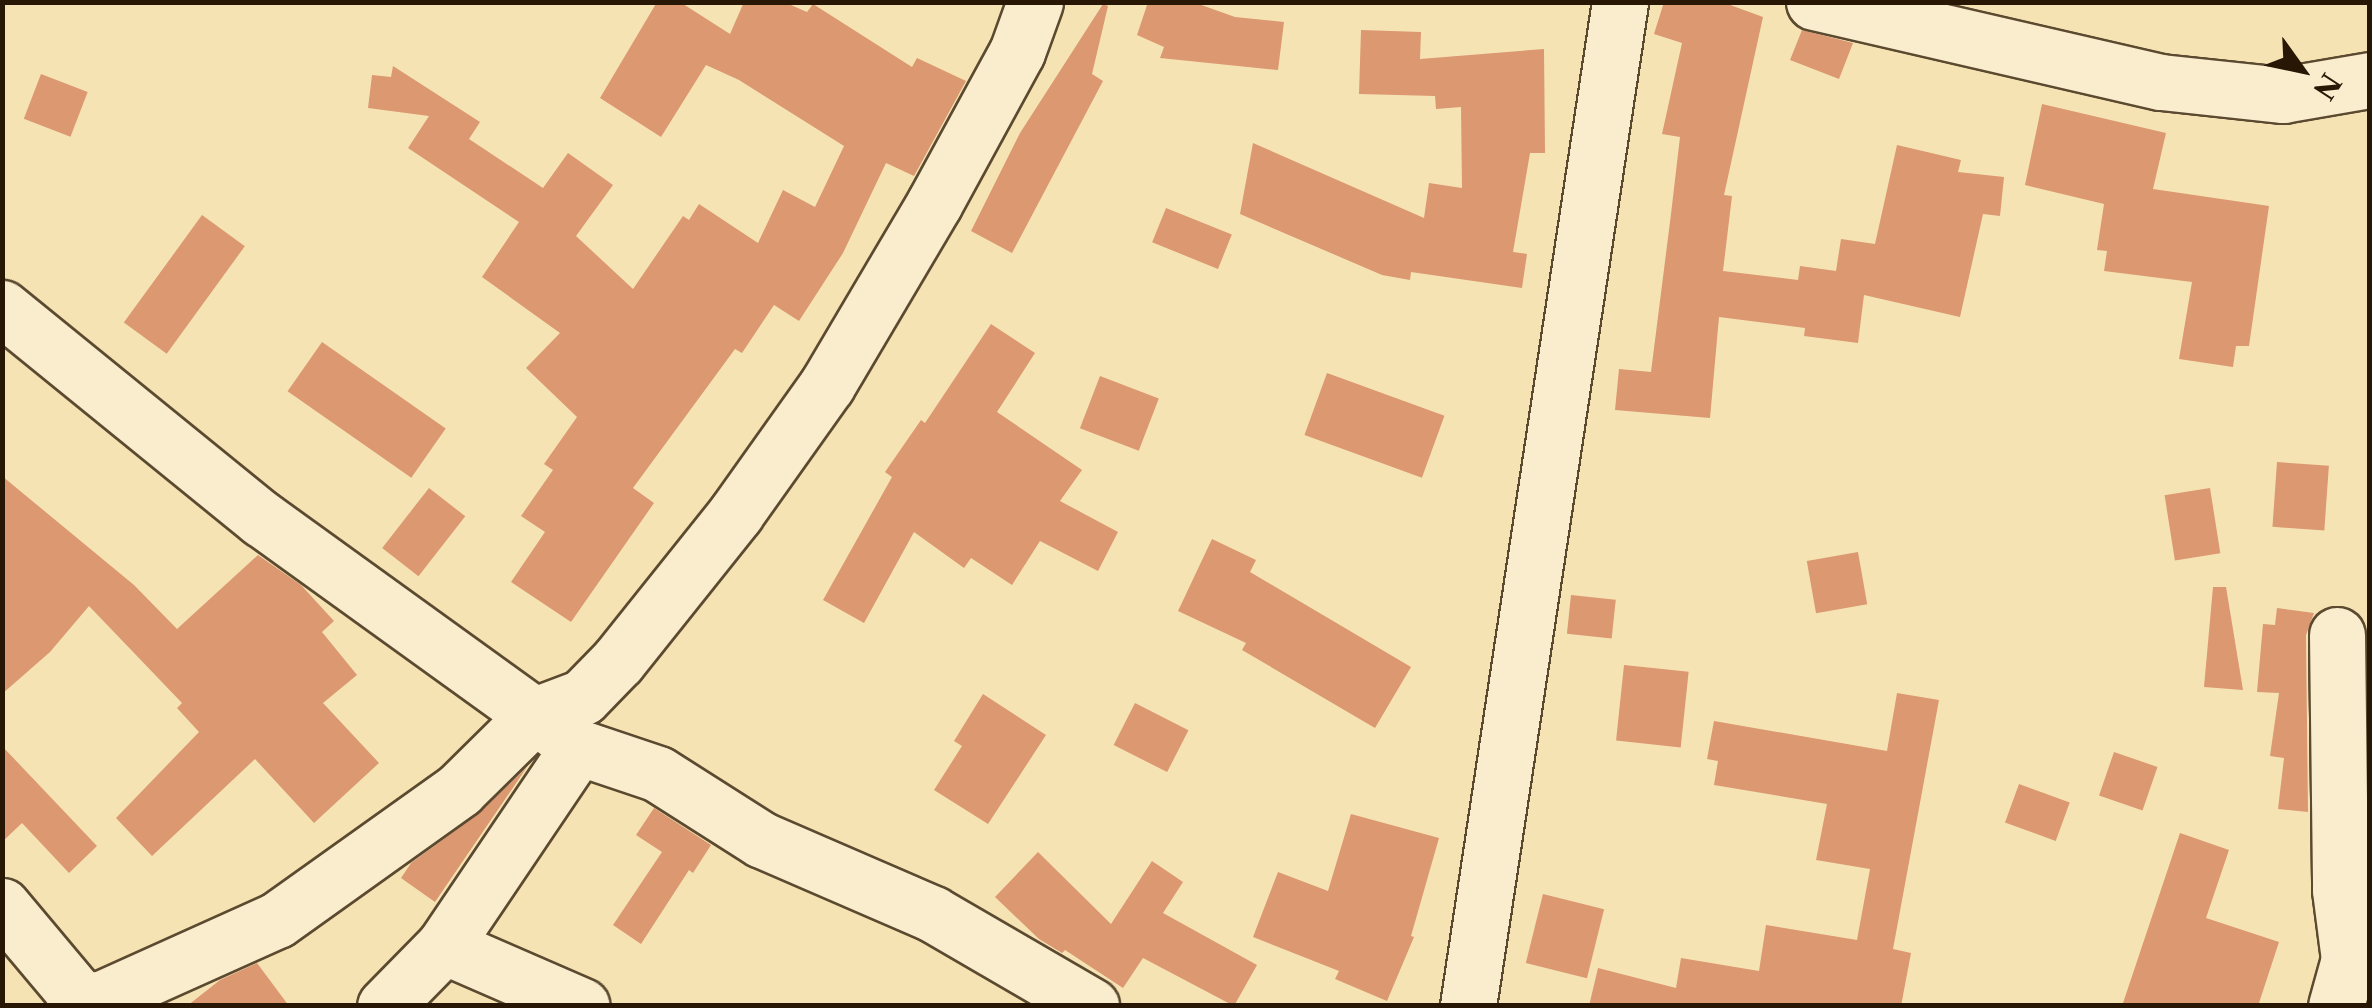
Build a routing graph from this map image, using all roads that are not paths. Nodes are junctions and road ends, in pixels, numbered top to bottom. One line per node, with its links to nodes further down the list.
1 (992, 2): 2 (street)
2 (1000, 2)
3 (1035, 2): 9 (street)
4 (1620, 2): 18 (street)
5 (1814, 2): 6 (street)
6 (2370, 80)
7 (2, 308): 9 (street)
8 (2337, 634): 13 (street)
9 (535, 716): 10 (street); 14 (street)
10 (578, 748): 12 (street); 17 (street)
11 (2, 906): 14 (street)
12 (444, 946): 15 (street); 16 (street)
13 (2351, 979)
14 (81, 1004)
15 (385, 1006)
16 (582, 1006)
17 (1092, 1006)
18 (1468, 1006)

